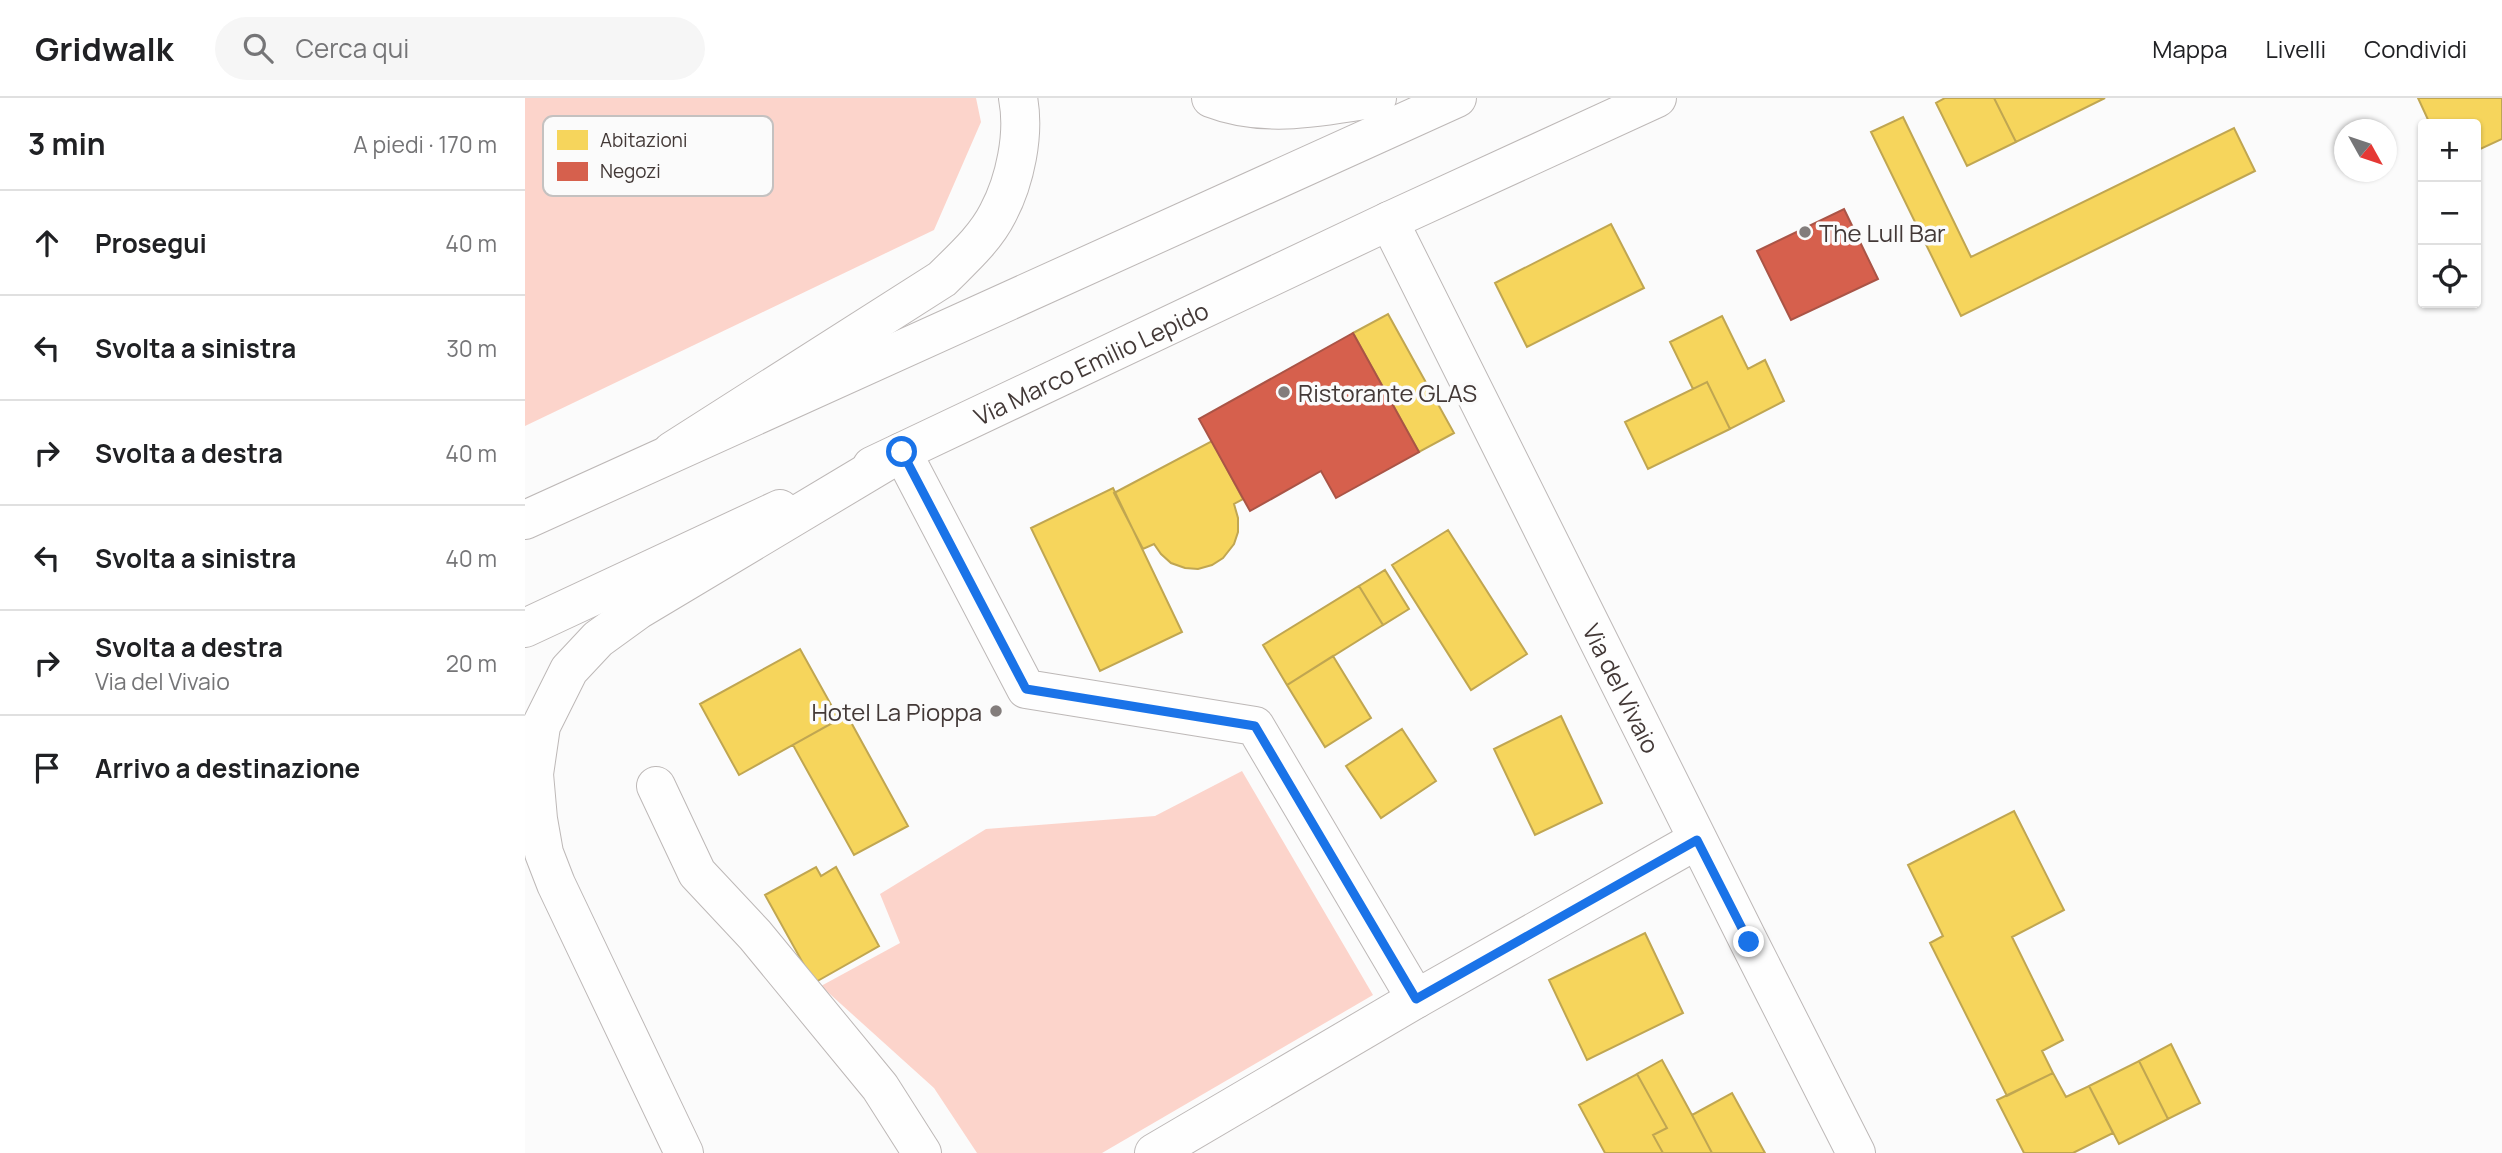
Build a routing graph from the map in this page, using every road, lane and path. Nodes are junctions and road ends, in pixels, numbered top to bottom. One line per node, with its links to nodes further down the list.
1 (1018, 98): 7 (main road)
2 (1211, 98): 3 (main road)
3 (1377, 98)
4 (1457, 98): 7 (main road)
5 (1657, 98): 6 (main road, Via Marco Emilio Lepido)
6 (1389, 221): 8 (main road, Via Marco Emilio Lepido); 12 (main road, Via del Vivaio)
7 (672, 451): 9 (main road)
8 (902, 452): 10 (main road, Via Marco Emilio Lepido); 14 (main road); 15 (main road)
9 (525, 520)
10 (525, 628)
11 (656, 786): 17 (main road)
12 (1697, 840): 15 (main road); 19 (main road, Via del Vivaio)
13 (525, 852): 14 (main road)
14 (556, 884): 16 (main road)
15 (1416, 999): 18 (main road)
16 (684, 1153)
17 (922, 1153)
18 (1154, 1153)
19 (1856, 1153)

